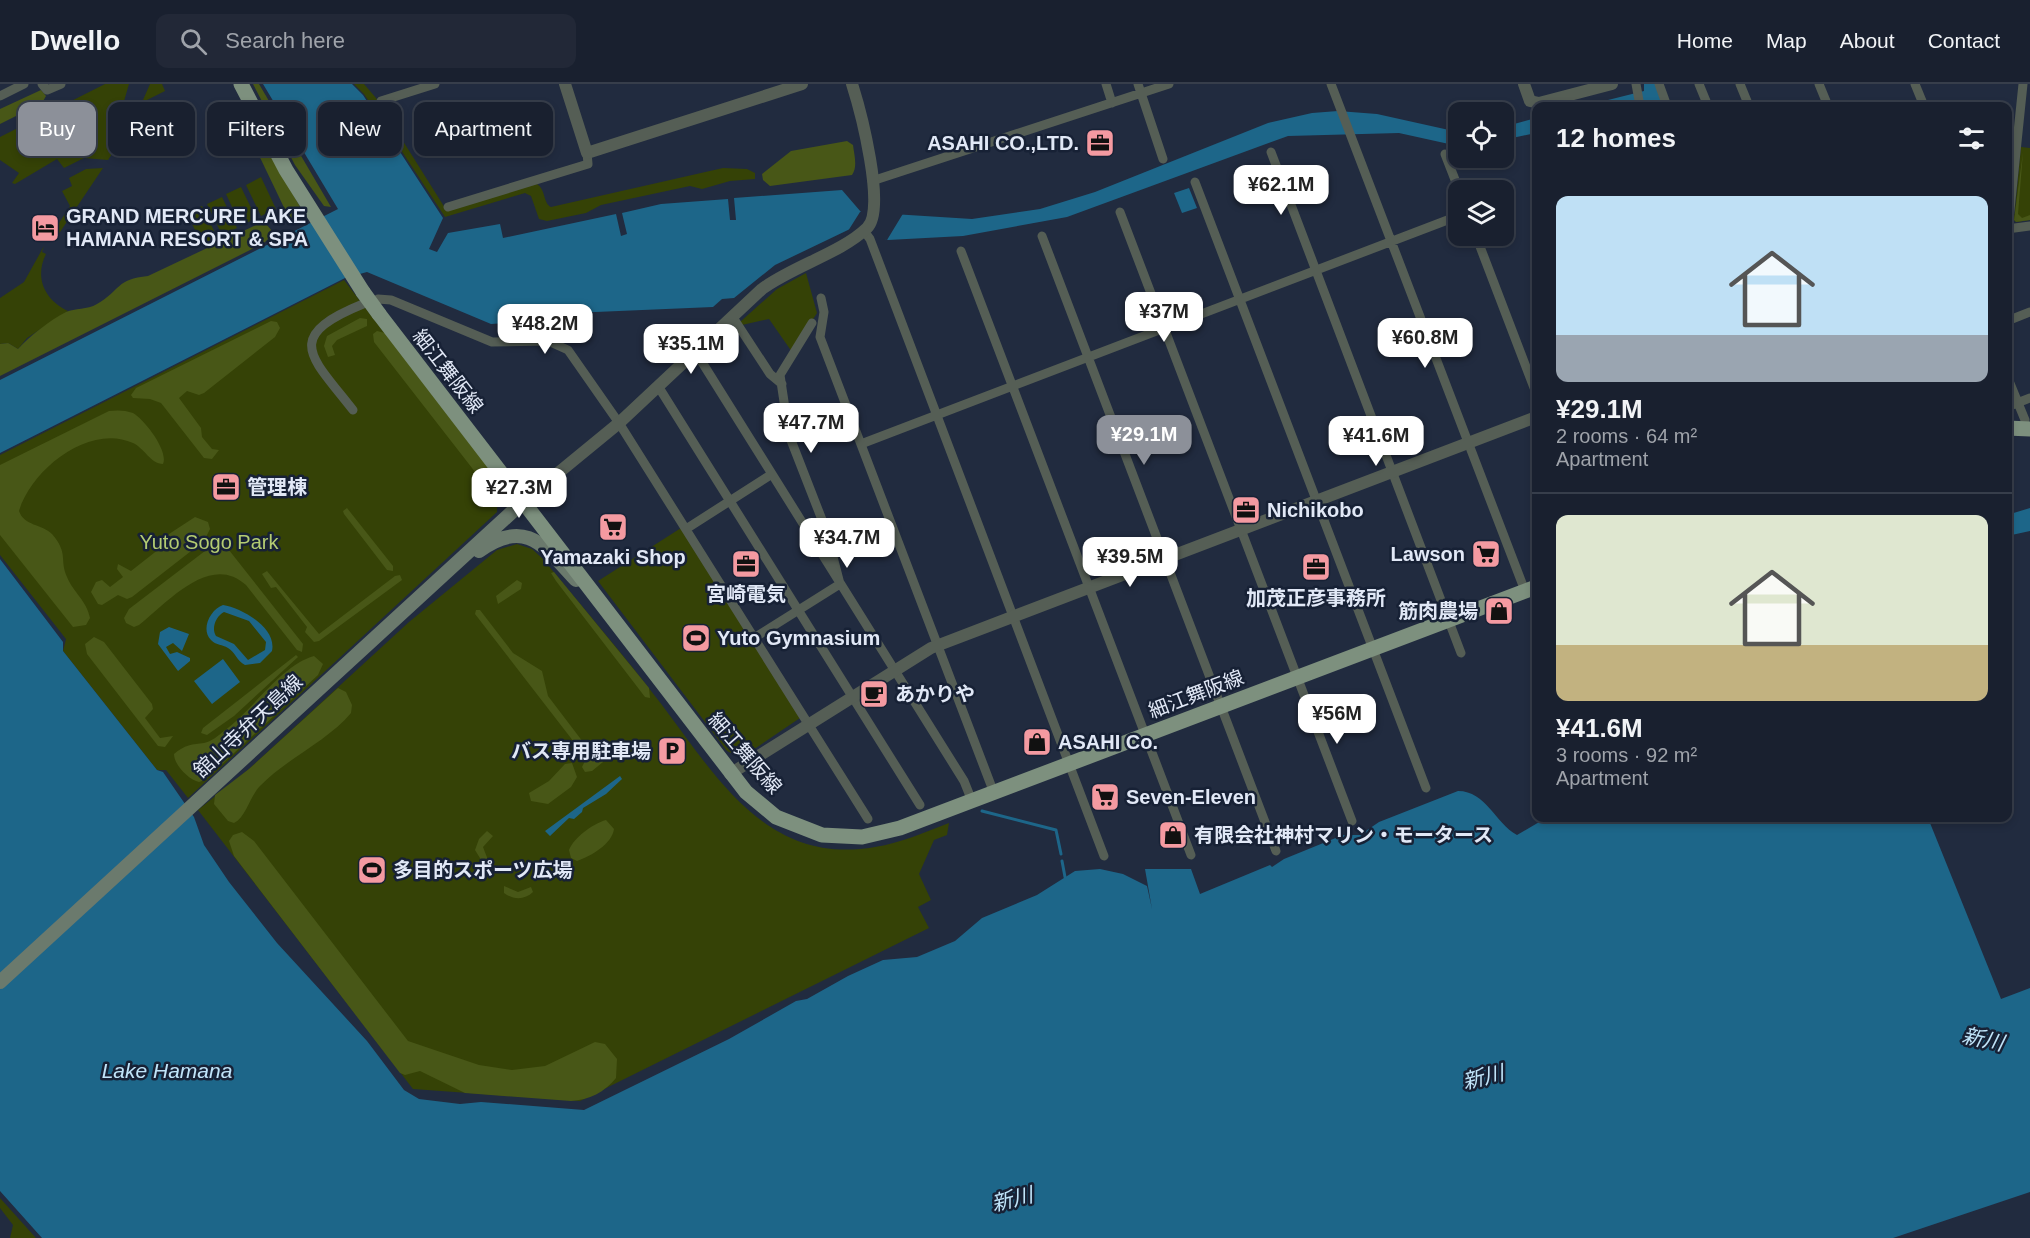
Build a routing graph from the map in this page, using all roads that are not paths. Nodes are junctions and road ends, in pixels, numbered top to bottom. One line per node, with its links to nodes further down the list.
1 (24, 84): 22 (street)
2 (42, 84): 3 (street)
3 (61, 84)
4 (242, 84): 52 (main road, 細江舞阪線)
5 (435, 84): 23 (street)
6 (565, 84): 34 (street)
7 (802, 84): 34 (street)
8 (852, 84): 38 (street)
9 (1106, 84): 32 (street)
10 (1169, 84): 21 (street)
11 (1331, 84): 48 (street)
12 (1524, 84): 24 (street)
13 (1659, 84): 27 (street)
14 (1699, 84): 28 (street)
15 (1740, 84): 29 (street)
16 (1819, 84): 30 (street)
17 (1915, 84): 31 (street)
18 (2023, 84): 40 (street)
19 (1607, 85): 25 (street)
20 (1637, 87): 26 (street)
21 (1140, 89): 32 (street); 36 (street)
22 (0, 96)
23 (381, 101)
24 (1532, 102)
25 (1538, 102)
26 (1639, 102)
27 (1666, 102)
28 (1706, 102)
29 (1747, 102)
30 (1826, 102)
31 (1922, 102)
32 (1112, 103): 38 (street)
33 (1271, 152): 51 (street)
34 (588, 153): 41 (street)
35 (1445, 154): 37 (street)
36 (1163, 159)
37 (1455, 180)
38 (872, 181): 46 (street)
39 (1195, 182): 54 (street)
40 (2012, 184)
41 (448, 207)
42 (1120, 212): 60 (street)
43 (1448, 220): 48 (street)
44 (2030, 226): 45 (street)
45 (2012, 228)
46 (867, 235): 57 (street); 72 (street)
47 (1042, 236): 62 (street)
48 (1391, 242): 51 (street); 77 (street)
49 (1480, 246): 63 (street)
50 (961, 251): 66 (street)
51 (1316, 271): 54 (street); 79 (street)
52 (360, 292): 55 (main road, 細江舞阪線, bridge); 71 (street)
53 (821, 298): 78 (street)
54 (1240, 300): 60 (street); 83 (street)
55 (379, 307): 74 (street); 81 (main road, 細江舞阪線)
56 (2030, 312): 58 (street)
57 (732, 316): 61 (street); 64 (street)
58 (2012, 319)
59 (812, 323): 64 (street)
60 (1164, 328): 62 (street); 85 (street)
61 (695, 351): 65 (street); 80 (street)
62 (1088, 357): 66 (street); 86 (street)
63 (1532, 383)
64 (782, 384): 87 (street)
65 (658, 386): 74 (street); 82 (street)
66 (1013, 386): 72 (street); 88 (street)
67 (2012, 388): 69 (street)
68 (2030, 398): 69 (street)
69 (2018, 403): 70 (street); 75 (street)
70 (2012, 405)
71 (353, 410)
72 (937, 416): 78 (street); 93 (street)
73 (1532, 419): 77 (street)
74 (619, 423): 81 (street); 84 (street)
75 (2027, 425): 76 (main road)
76 (2012, 427)
77 (1468, 443): 79 (street); 89 (street)
78 (861, 444): 96 (street)
79 (1392, 472): 83 (street); 94 (street)
80 (772, 474): 82 (street); 87 (street)
81 (524, 501): 90 (main road, 舘山寺弁天島線); 91 (main road, 細江舞阪線)
82 (730, 501): 84 (street); 92 (street)
83 (1317, 501): 85 (street); 97 (street)
84 (686, 529): 95 (street)
85 (1241, 530): 86 (street); 100 (street)
86 (1165, 559): 88 (street); 102 (street)
87 (840, 584): 92 (street); 99 (street)
88 (1089, 588): 93 (street); 104 (street)
89 (1530, 589): 94 (main road, 細江舞阪線)
90 (420, 595): 91 (main road); 116 (main road, 舘山寺弁天島線)
91 (604, 610): 106 (main road, 細江舞阪線)
92 (798, 611): 95 (street); 101 (street)
93 (1013, 617): 96 (street); 105 (street)
94 (1449, 620): 97 (main road, 細江舞阪線); 98 (street)
95 (754, 638): 103 (street)
96 (938, 646): 99 (street); 108 (street)
97 (1373, 649): 100 (main road, 細江舞阪線); 107 (street)
98 (1461, 653)
99 (894, 669): 101 (street); 109 (street)
100 (1297, 678): 102 (main road, 細江舞阪線); 112 (street)
101 (851, 696): 103 (street); 110 (street)
102 (1221, 707): 104 (main road, 細江舞阪線); 113 (street)
103 (808, 723): 106 (street); 111 (street)
104 (1146, 736): 105 (main road, 細江舞阪線); 114 (street)
105 (1069, 765): 108 (main road, 細江舞阪線); 115 (street)
106 (730, 774): 109 (main road, 細江舞阪線)
107 (1426, 788)
108 (994, 793): 109 (main road, 細江舞阪線)
109 (972, 801)
110 (920, 804)
111 (868, 819)
112 (1352, 821)
113 (1276, 851)
114 (1191, 855)
115 (1104, 856)
116 (0, 982)

